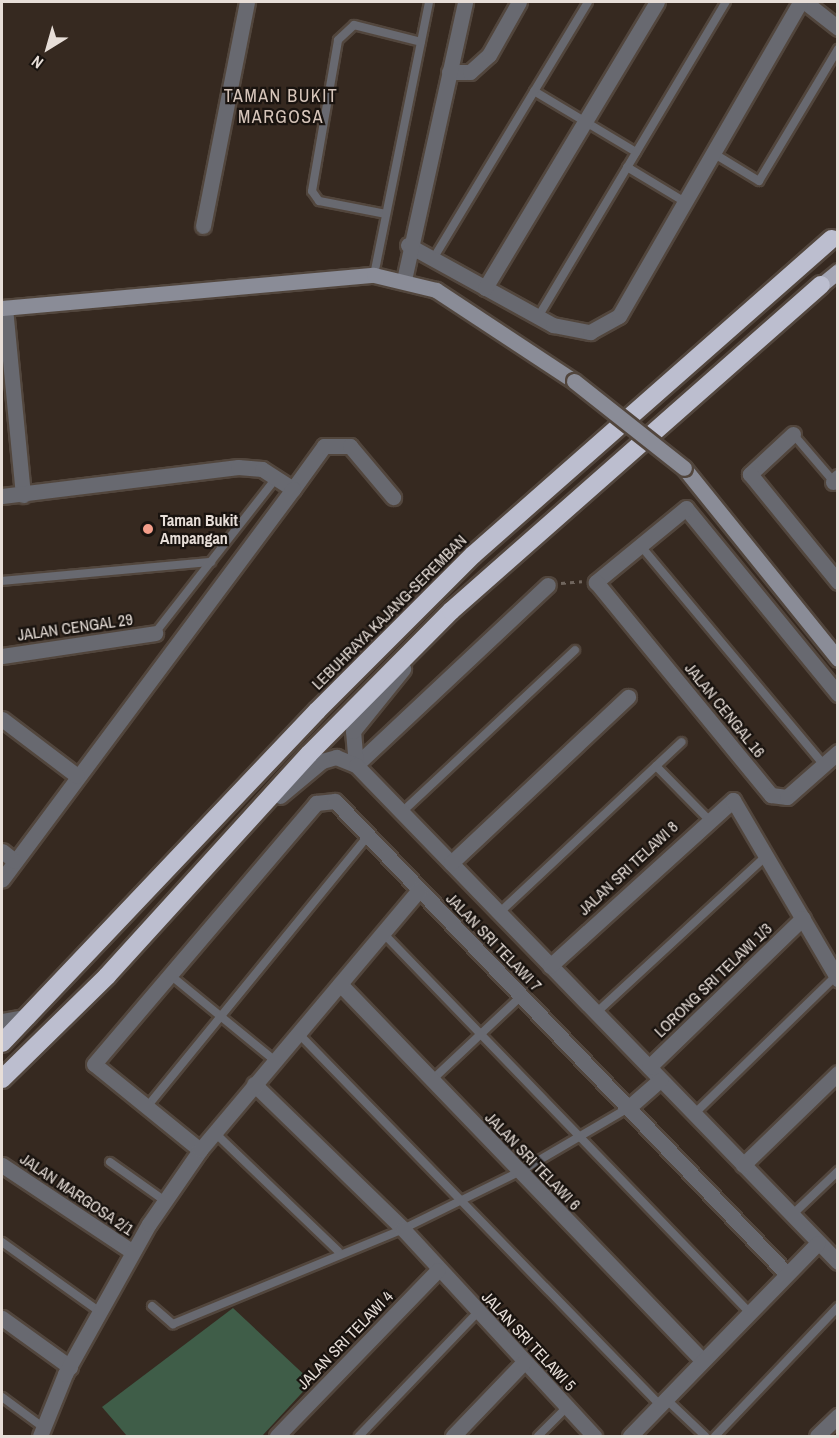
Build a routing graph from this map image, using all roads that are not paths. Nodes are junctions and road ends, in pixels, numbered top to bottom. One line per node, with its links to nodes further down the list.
1 (247, 2): 21 (street)
2 (429, 2): 11 (lane)
3 (465, 2): 13 (street)
4 (519, 2): 13 (street)
5 (588, 2): 14 (lane)
6 (657, 2): 15 (street)
7 (726, 2): 16 (lane)
8 (800, 2): 17 (street)
9 (805, 2): 10 (street)
10 (837, 28)
11 (421, 42): 20 (lane); 20 (lane)
12 (837, 49): 17 (lane)
13 (449, 72): 23 (street)
14 (534, 91): 15 (lane); 24 (lane)
15 (585, 121): 16 (lane); 30 (street)
16 (636, 152): 18 (lane)
17 (713, 153): 19 (street)
18 (627, 167): 19 (lane); 32 (lane)
19 (685, 202): 32 (street)
20 (386, 214): 26 (lane)
21 (203, 226)
22 (836, 236): 78 (highway, LEBUHRAYA KAJANG-SEREMBAN)
23 (408, 245): 24 (street); 28 (street)
24 (434, 259): 30 (street)
25 (837, 272): 29 (main road)
26 (374, 275): 28 (street); 31 (street)
27 (837, 276): 29 (main road)
28 (404, 280): 49 (street, bridge)
29 (821, 285): 45 (highway)
30 (486, 288): 32 (street)
31 (3, 308): 37 (street)
32 (538, 317)
33 (793, 434): 35 (lane); 43 (street)
34 (277, 477): 36 (street); 37 (street); 41 (lane)
35 (836, 482)
36 (293, 489): 39 (street); 58 (street)
37 (23, 495): 38 (street)
38 (2, 496)
39 (393, 497)
40 (640, 545): 50 (street); 55 (lane); 55 (street, JALAN CENGAL 16)
41 (211, 562): 42 (lane); 46 (lane)
42 (2, 581)
43 (837, 582)
44 (548, 585): 56 (street)
45 (451, 611): 56 (street); 61 (highway)
46 (155, 633): 48 (street, JALAN CENGAL 29)
47 (575, 650): 59 (lane)
48 (2, 656)
49 (837, 659)
50 (837, 694)
51 (628, 697): 66 (street)
52 (2, 719): 58 (street)
53 (682, 742): 57 (lane)
54 (837, 752): 55 (street, JALAN CENGAL 16)
55 (823, 764)
56 (356, 765): 59 (street); 61 (street)
57 (656, 766): 60 (lane); 69 (lane)
58 (77, 776): 65 (street)
59 (402, 812): 66 (street)
60 (708, 819): 64 (street, JALAN SRI TELAWI 8); 72 (street, JALAN SRI TELAWI 8)
61 (243, 826): 87 (highway)
62 (368, 836): 68 (street, JALAN SRI TELAWI 7); 73 (street, JALAN SRI TELAWI 7); 79 (lane)
63 (2, 851): 65 (street)
64 (767, 855): 70 (street); 77 (lane)
65 (15, 861): 67 (street)
66 (451, 863): 69 (street)
67 (2, 879)
68 (419, 890): 71 (street); 76 (street, JALAN SRI TELAWI 7)
69 (499, 913): 72 (street)
70 (803, 918): 74 (street); 85 (street, LORONG SRI TELAWI 1/3)
71 (382, 933): 75 (street); 82 (lane)
72 (550, 966): 77 (street)
73 (167, 973): 79 (lane); 91 (street)
74 (837, 978): 93 (lane)
75 (340, 984): 81 (street); 88 (street, JALAN SRI TELAWI 6)
76 (521, 996): 82 (lane); 92 (street, JALAN SRI TELAWI 7)
77 (596, 1013): 85 (street)
78 (28, 1016): 80 (street); 83 (highway, LEBUHRAYA KAJANG-SEREMBAN)
79 (220, 1017): 84 (lane); 91 (lane)
80 (2, 1021)
81 (298, 1033): 84 (street); 103 (lane)
82 (479, 1035): 88 (lane); 95 (lane)
83 (2, 1043)
84 (274, 1060): 90 (street)
85 (648, 1067): 89 (street)
86 (837, 1073): 99 (street)
87 (2, 1079)
88 (432, 1080): 101 (street, JALAN SRI TELAWI 6)
89 (660, 1080): 92 (street); 93 (street)
90 (254, 1084): 94 (street); 105 (street, JALAN SRI TELAWI 5)
91 (146, 1107): 96 (street)
92 (628, 1108): 95 (lane); 112 (street, JALAN SRI TELAWI 7)
93 (694, 1114): 99 (street)
94 (213, 1132): 96 (street); 108 (lane)
95 (576, 1137): 101 (lane); 117 (lane)
96 (200, 1150): 102 (street)
97 (110, 1162): 102 (lane)
98 (2, 1165): 109 (street, JALAN MARGOSA 2/1)
99 (743, 1165): 104 (street)
100 (837, 1171): 104 (lane)
101 (519, 1172): 103 (lane); 119 (street, JALAN SRI TELAWI 6)
102 (165, 1201): 109 (street)
103 (464, 1202): 105 (lane); 123 (lane)
104 (792, 1215): 107 (street)
105 (403, 1229): 108 (lane); 111 (street, JALAN SRI TELAWI 5)
106 (2, 1242): 115 (lane)
107 (818, 1243): 110 (street); 112 (street)
108 (338, 1251): 113 (lane)
109 (133, 1252): 115 (street)
110 (837, 1262)
111 (438, 1270): 116 (street, JALAN SRI TELAWI 5); 127 (street, JALAN SRI TELAWI 4)
112 (788, 1274): 117 (street)
113 (152, 1306)
114 (837, 1307): 134 (lane)
115 (100, 1312): 121 (street)
116 (478, 1312): 120 (street, JALAN SRI TELAWI 5); 128 (lane)
117 (750, 1313): 119 (street)
118 (2, 1318): 121 (street)
119 (703, 1361): 123 (street)
120 (524, 1362): 124 (street, JALAN SRI TELAWI 5); 129 (street)
121 (70, 1366): 126 (street)
122 (2, 1397): 126 (lane)
123 (663, 1402): 132 (street); 133 (lane)
124 (567, 1407): 130 (lane); 131 (street, JALAN SRI TELAWI 5)
125 (837, 1416): 135 (street)
126 (42, 1432)
127 (278, 1436)
128 (360, 1437)
129 (453, 1437)
130 (538, 1437)
131 (594, 1437)
132 (630, 1437)
133 (705, 1437)
134 (715, 1437)
135 (817, 1437)

